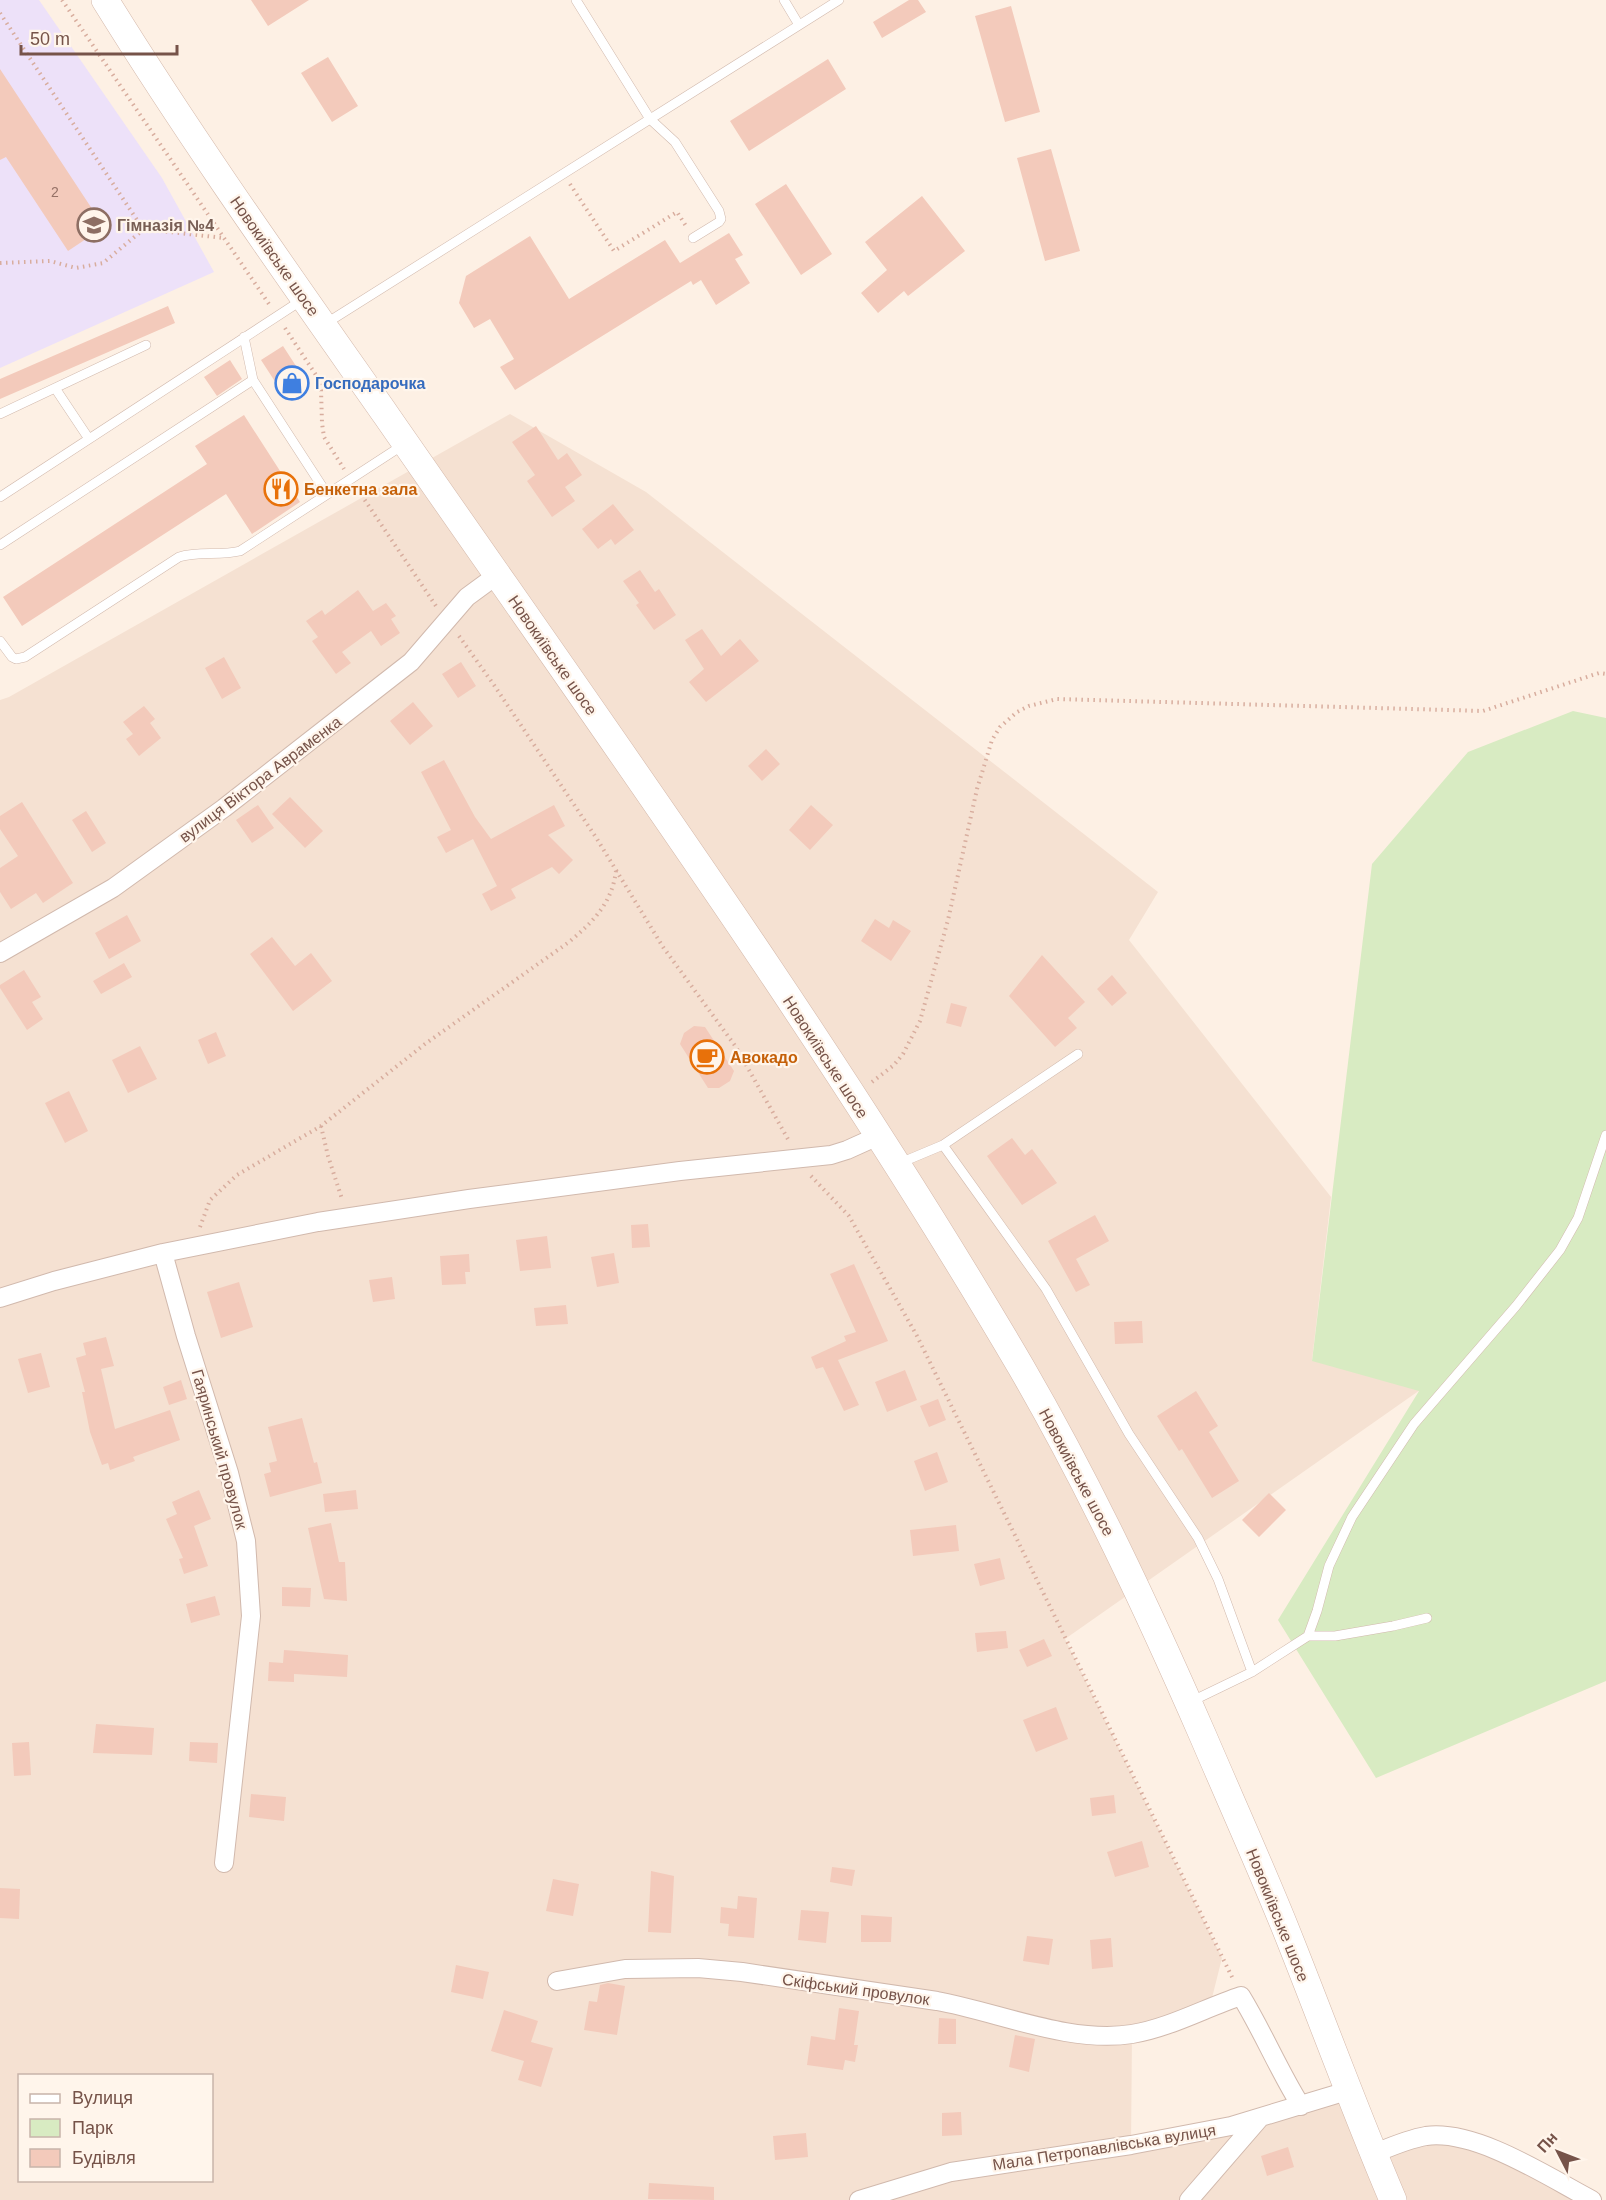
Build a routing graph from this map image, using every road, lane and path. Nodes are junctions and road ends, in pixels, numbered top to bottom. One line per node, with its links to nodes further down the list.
1 (63, 0): 11 (path)
2 (105, 0): 14 (main road, Новокиївське шосе)
3 (576, 0): 8 (lane)
4 (784, 0): 7 (lane)
5 (839, 0): 7 (lane)
6 (0, 13): 10 (path)
7 (799, 25): 8 (lane)
8 (650, 119): 9 (lane); 12 (lane)
9 (563, 174): 12 (path); 16 (lane)
10 (144, 229): 11 (path); 13 (path)
11 (224, 238): 15 (path)
12 (693, 238)
13 (0, 263)
14 (304, 299): 15 (lane); 16 (main road, Новокиївське шосе)
15 (277, 316): 17 (lane); 24 (path)
16 (323, 325): 23 (main road, Новокиївське шосе)
17 (244, 338): 19 (lane); 22 (lane)
18 (146, 345): 20 (lane)
19 (253, 380): 25 (lane); 27 (lane)
20 (55, 388): 21 (lane); 22 (lane)
21 (0, 414)
22 (89, 439): 26 (lane)
23 (405, 443): 24 (lane); 28 (main road, Новокиївське шосе)
24 (350, 479): 25 (lane); 29 (path)
25 (327, 494): 30 (lane)
26 (0, 497)
27 (0, 544)
28 (497, 575): 29 (street, вулиця Віктора Авраменка); 35 (main road, Новокиївське шосе)
29 (447, 620): 32 (path); 33 (street, вулиця Віктора Авраменка)
30 (0, 641)
31 (1606, 674): 35 (path)
32 (616, 871): 36 (path); 40 (path)
33 (0, 953)
34 (1078, 1054): 39 (lane)
35 (852, 1097): 38 (main road, Новокиївське шосе)
36 (321, 1126): 42 (path); 43 (path)
37 (1606, 1135): 47 (lane)
38 (878, 1136): 40 (street); 41 (main road, Новокиївське шосе)
39 (943, 1145): 41 (lane); 48 (lane)
40 (800, 1159): 42 (street); 52 (path)
41 (895, 1164): 49 (main road, Новокиївське шосе)
42 (348, 1217): 43 (street)
43 (198, 1245): 44 (street)
44 (163, 1253): 45 (street); 50 (street, Гаяринський провулок)
45 (0, 1298)
46 (1427, 1618): 47 (lane)
47 (1308, 1636): 48 (lane)
48 (1252, 1672): 49 (lane)
49 (1188, 1703): 53 (main road, Новокиївське шосе)
50 (224, 1863)
51 (557, 1981): 52 (street, Скіфський провулок)
52 (1241, 1996): 54 (street)
53 (1347, 2091): 54 (street, Мала Петропавлівська вулиця); 56 (main road, Новокиївське шосе)
54 (1301, 2106): 55 (street, Мала Петропавлівська вулиця)
55 (1259, 2119): 57 (street, Мала Петропавлівська вулиця); 58 (street)
56 (1374, 2154): 59 (main road, Новокиївське шосе); 60 (street)
57 (859, 2200)
58 (1189, 2200)
59 (1393, 2200)
60 (1592, 2200)

